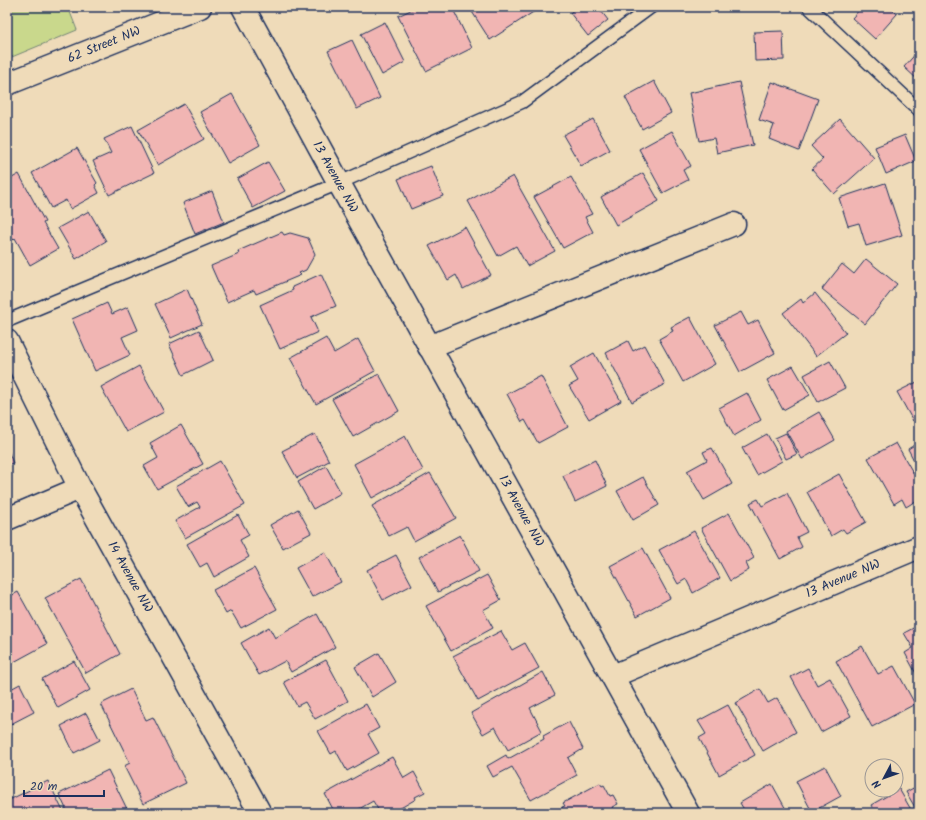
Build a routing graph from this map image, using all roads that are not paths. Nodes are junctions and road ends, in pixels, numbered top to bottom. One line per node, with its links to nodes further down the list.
1 (200, 7): 5 (street, 62 Street NW)
2 (243, 7): 7 (street, 13 Avenue NW)
3 (651, 7): 7 (lane)
4 (809, 7): 6 (lane)
5 (7, 84)
6 (919, 110)
7 (338, 183): 9 (lane); 11 (street, 13 Avenue NW)
8 (734, 224): 11 (street)
9 (7, 321)
10 (7, 341): 12 (street, 14 Avenue NW)
11 (429, 347): 15 (street, 13 Avenue NW)
12 (80, 488): 13 (street); 16 (street, 14 Avenue NW)
13 (7, 519)
14 (919, 547): 15 (street, 13 Avenue NW)
15 (613, 676): 17 (street, 13 Avenue NW)
16 (257, 812)
17 (688, 813)

